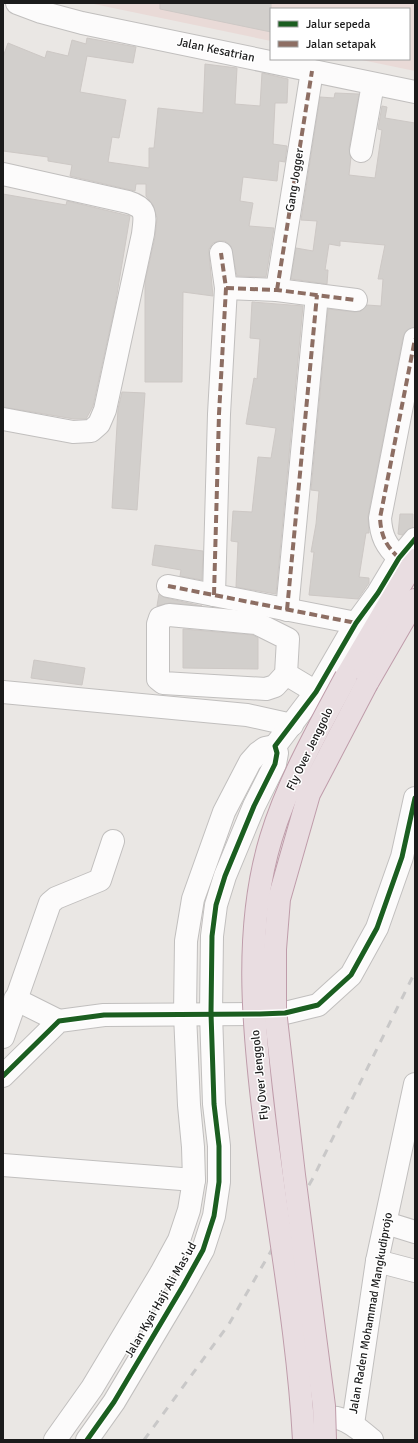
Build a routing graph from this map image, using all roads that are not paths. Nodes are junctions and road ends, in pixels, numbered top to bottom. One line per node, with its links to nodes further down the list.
1 (17, 3): 2 (street, Jalan Kesatrian)
2 (312, 71): 3 (street, Jalan Kesatrian); 9 (street, Gang Jogger)
3 (373, 84): 4 (street, Jalan Kesatrian); 5 (street)
4 (415, 92)
5 (361, 151)
6 (3, 174): 13 (street)
7 (221, 253): 8 (street)
8 (226, 288): 9 (street); 17 (street)
9 (278, 290): 10 (street)
10 (317, 295): 11 (street); 19 (street)
11 (356, 300)
12 (415, 339): 15 (street)
13 (3, 418)
14 (415, 539): 15 (street)
15 (407, 559): 20 (street); 46 (highway, Fly Over Jenggolo, bridge)
16 (168, 586): 17 (street)
17 (214, 595): 19 (street)
18 (415, 600): 47 (highway, Fly Over Jenggolo, bridge)
19 (287, 610): 20 (street)
20 (356, 623): 23 (street)
21 (286, 674): 21 (street); 23 (street)
22 (3, 692): 24 (street)
23 (316, 692): 24 (street)
24 (292, 725): 25 (street)
25 (275, 746): 29 (street); 30 (street)
26 (415, 798): 29 (street)
27 (114, 841): 28 (street)
28 (15, 999): 31 (street); 32 (street)
29 (211, 1013): 30 (street); 44 (street, Jalan Kyai Haji Ali Mas'ud)
30 (185, 1014): 31 (street); 37 (street, Jalan Kyai Haji Ali Mas'ud)
31 (59, 1022): 33 (street)
32 (3, 1037)
33 (3, 1076)
34 (415, 1084): 35 (street, Jalan Raden Mohammad Mangkudiprojo)
35 (411, 1120): 38 (street, Jalan Raden Mohammad Mangkudiprojo)
36 (3, 1165): 37 (street)
37 (194, 1180): 43 (street, Jalan Kyai Haji Ali Mas'ud)
38 (386, 1223): 39 (street); 40 (street, Jalan Raden Mohammad Mangkudiprojo)
39 (415, 1232)
40 (377, 1261): 41 (street); 42 (street, Jalan Raden Mohammad Mangkudiprojo)
41 (415, 1271)
42 (353, 1424): 45 (street, Jalan Raden Mohammad Mangkudiprojo); 48 (street, Jalan Raden Mohammad Mangkudiprojo)
43 (55, 1440)
44 (87, 1440)
45 (300, 1440)
46 (304, 1440)
47 (325, 1440)
48 (372, 1440)

